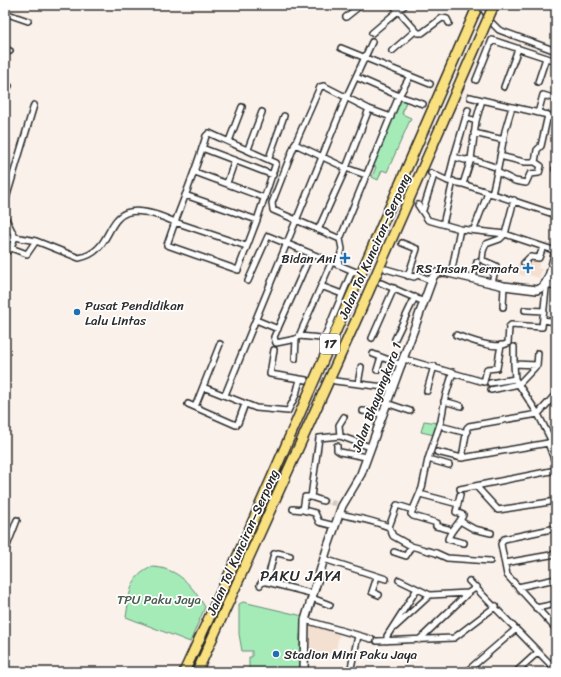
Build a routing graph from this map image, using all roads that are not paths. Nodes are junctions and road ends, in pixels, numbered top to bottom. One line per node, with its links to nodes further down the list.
1 (361, 5): 8 (street)
2 (393, 5): 6 (street)
3 (405, 5): 6 (street)
4 (479, 5): 16 (street); 234 (highway, Jalan Tol Kunciran–Serpong / 17)
5 (494, 5): 235 (highway, Jalan Tol Kunciran–Serpong / 17, bridge)
6 (398, 11): 11 (street); 12 (street)
7 (5, 13): 9 (street)
8 (346, 17)
9 (28, 21)
10 (449, 23): 11 (street)
11 (415, 32): 17 (street)
12 (372, 33)
13 (372, 42): 18 (street)
14 (341, 48): 18 (street)
15 (518, 48): 19 (street); 23 (street); 26 (street)
16 (556, 51)
17 (392, 52)
18 (366, 58): 21 (street); 22 (street)
19 (546, 58): 20 (street); 24 (street)
20 (556, 61)
21 (410, 76): 25 (street); 27 (street)
22 (356, 77): 27 (street); 29 (street)
23 (476, 80)
24 (538, 82)
25 (430, 84)
26 (504, 87)
27 (399, 96): 32 (street); 42 (street)
28 (470, 97): 30 (street)
29 (346, 98): 36 (street); 49 (street); 53 (street)
30 (482, 100): 35 (street); 44 (street)
31 (556, 100): 39 (street)
32 (423, 104)
33 (34, 106): 71 (street)
34 (242, 107): 48 (street)
35 (512, 107): 39 (street); 47 (street)
36 (368, 109): 42 (street); 59 (street)
37 (468, 110): 54 (street)
38 (262, 112): 51 (street)
39 (538, 113): 40 (street)
40 (548, 115): 45 (street); 58 (street)
41 (284, 116): 55 (street)
42 (390, 116): 63 (street)
43 (467, 118): 44 (street)
44 (476, 121): 46 (street)
45 (556, 121)
46 (474, 133): 47 (street); 56 (street)
47 (504, 140): 52 (street)
48 (229, 141): 50 (street); 51 (street)
49 (295, 144): 53 (street); 77 (street)
50 (202, 148): 57 (street); 61 (street)
51 (248, 149): 55 (street)
52 (500, 156): 58 (street); 60 (street)
53 (323, 157): 59 (street); 77 (street)
54 (454, 157): 56 (street); 64 (street)
55 (269, 158): 62 (street)
56 (470, 159): 60 (street); 66 (street)
57 (236, 160): 62 (street); 65 (street)
58 (535, 162): 60 (street)
59 (346, 168): 63 (street); 82 (street)
60 (497, 170): 67 (street)
61 (195, 172): 65 (street); 68 (street)
62 (273, 175): 69 (street)
63 (366, 175): 85 (street)
64 (450, 181): 66 (street); 73 (street); 78 (street)
65 (227, 183): 69 (street)
66 (463, 184): 67 (street)
67 (490, 193): 70 (street); 81 (street)
68 (185, 195): 76 (street); 79 (street)
69 (265, 198): 76 (street)
70 (514, 200): 74 (street); 83 (street)
71 (5, 202)
72 (418, 205): 73 (street)
73 (423, 210): 80 (street)
74 (556, 215)
75 (5, 217): 84 (street)
76 (257, 220): 89 (street)
77 (297, 220): 82 (street); 88 (street)
78 (444, 220)
79 (175, 222): 86 (street); 89 (street); 89 (street)
80 (460, 229): 81 (street); 101 (street)
81 (474, 229): 83 (street)
82 (318, 230): 85 (street)
83 (505, 234): 90 (street); 107 (street)
84 (15, 237): 86 (street); 91 (street)
85 (340, 238): 99 (street)
86 (36, 241): 91 (street)
87 (402, 242): 102 (street)
88 (288, 245): 94 (street); 104 (street); 119 (street)
89 (246, 246)
90 (543, 247): 92 (street); 98 (street)
91 (11, 248): 93 (street)
92 (556, 251): 95 (street)
93 (5, 253)
94 (311, 254): 97 (street); 122 (street)
95 (555, 260): 108 (street)
96 (477, 262): 103 (street)
97 (331, 263): 99 (street); 109 (street)
98 (524, 263)
99 (338, 265): 113 (street)
100 (386, 269): 102 (street)
101 (451, 274): 103 (street); 105 (street)
102 (408, 276): 105 (street)
103 (473, 278): 107 (street)
104 (248, 281)
105 (432, 281): 115 (street, Jalan Bhayangkara 1)
106 (381, 283): 112 (street)
107 (492, 283): 110 (street)
108 (545, 285): 110 (street); 111 (street); 118 (street)
109 (321, 286): 113 (street); 124 (street)
110 (504, 286): 116 (street)
111 (556, 286)
112 (394, 288): 114 (street); 125 (street)
113 (342, 294): 124 (street)
114 (415, 297): 115 (street); 126 (street)
115 (424, 302): 135 (street, Jalan Bhayangkara 1)
116 (503, 307)
117 (525, 310): 118 (street)
118 (544, 311): 120 (street)
119 (256, 320): 122 (street); 152 (street)
120 (543, 320): 121 (street); 128 (street)
121 (556, 322)
122 (278, 329): 124 (street)
123 (456, 335): 128 (street)
124 (298, 337): 134 (street)
125 (372, 338)
126 (395, 339)
127 (220, 344): 147 (street)
128 (501, 345): 141 (street)
129 (514, 347): 136 (street)
130 (274, 350): 156 (street)
131 (538, 353): 137 (street)
132 (373, 354): 133 (street)
133 (381, 357): 135 (street); 140 (street)
134 (295, 359)
135 (403, 362): 138 (street); 148 (street, Jalan Bhayangkara 1)
136 (514, 364): 137 (street); 142 (street)
137 (537, 365): 146 (street)
138 (434, 366): 141 (street); 150 (street)
139 (361, 367): 144 (street)
140 (377, 370)
141 (453, 372): 153 (street)
142 (515, 379): 145 (street); 146 (street)
143 (335, 381): 144 (street)
144 (358, 384): 148 (street)
145 (490, 384)
146 (519, 384): 149 (street); 162 (street)
147 (202, 387): 152 (street); 158 (street)
148 (392, 388): 154 (street, Jalan Bhayangkara 1)
149 (491, 390)
150 (427, 391)
151 (556, 394): 162 (street)
152 (225, 395): 156 (street)
153 (444, 401): 157 (street); 173 (street)
154 (386, 403): 160 (street); 161 (street, Jalan Bhayangkara 1)
155 (188, 404): 158 (street)
156 (246, 404): 158 (street)
157 (461, 406)
158 (195, 407)
159 (363, 411): 161 (street)
160 (410, 411)
161 (382, 414): 169 (street, Jalan Bhayangkara 1)
162 (538, 414): 165 (street); 167 (street)
163 (344, 418): 166 (street)
164 (444, 427): 165 (street)
165 (467, 433): 172 (street)
166 (340, 436): 169 (street); 181 (street)
167 (553, 439): 172 (street); 175 (street)
168 (337, 446): 171 (street)
169 (370, 448): 171 (street, Jalan Bhayangkara 1)
170 (437, 452): 172 (street)
171 (366, 457): 188 (street, Jalan Bhayangkara 1)
172 (462, 458)
173 (428, 459): 174 (street); 179 (street)
174 (449, 465)
175 (556, 465)
176 (556, 470): 177 (street)
177 (476, 486): 178 (street); 183 (street)
178 (460, 489)
179 (420, 494): 184 (street); 187 (street)
180 (460, 495): 184 (street)
181 (311, 497): 182 (street); 186 (street)
182 (323, 500)
183 (556, 501)
184 (458, 504): 190 (street)
185 (293, 509): 186 (street)
186 (303, 510): 191 (street)
187 (413, 510): 192 (street); 194 (street)
188 (340, 514): 191 (street, Jalan Bhayangkara 1); 192 (street)
189 (17, 520): 198 (street)
190 (460, 522): 195 (street); 196 (street)
191 (335, 526): 202 (street, Jalan Bhayangkara 1)
192 (389, 527): 197 (street)
193 (556, 528): 204 (street)
194 (448, 529)
195 (491, 532)
196 (464, 542)
197 (411, 546): 199 (street); 203 (street)
198 (5, 551)
199 (394, 552)
200 (556, 554): 204 (street)
201 (290, 556): 210 (street)
202 (324, 559): 205 (street); 218 (street, Jalan Bhayangkara 1)
203 (490, 561)
204 (505, 563): 213 (street)
205 (377, 577): 207 (street); 216 (street)
206 (556, 579): 213 (street)
207 (386, 580)
208 (399, 580): 214 (street)
209 (469, 581): 212 (street)
210 (267, 582): 211 (street); 218 (street)
211 (260, 585)
212 (477, 587): 215 (street); 221 (street)
213 (518, 587): 222 (street)
214 (417, 589): 217 (street); 224 (street)
215 (468, 593): 217 (street); 229 (street)
216 (379, 595)
217 (430, 595): 224 (street)
218 (313, 596): 220 (street); 223 (street, Jalan Bhayangkara 1)
219 (556, 604): 222 (street)
220 (330, 605)
221 (496, 606): 226 (street); 229 (street)
222 (536, 608): 225 (street)
223 (305, 620): 227 (street); 236 (street, Jalan Bhayangkara 1)
224 (393, 629): 231 (street)
225 (556, 629)
226 (516, 630): 232 (street); 238 (street)
227 (358, 636): 228 (street); 237 (street)
228 (371, 639)
229 (419, 640): 231 (street)
230 (377, 641): 231 (street)
231 (387, 641)
232 (538, 652): 233 (street); 239 (street)
233 (556, 670)
234 (184, 672)
235 (197, 672)
236 (304, 672)
237 (350, 672)
238 (466, 672)
239 (516, 672)

